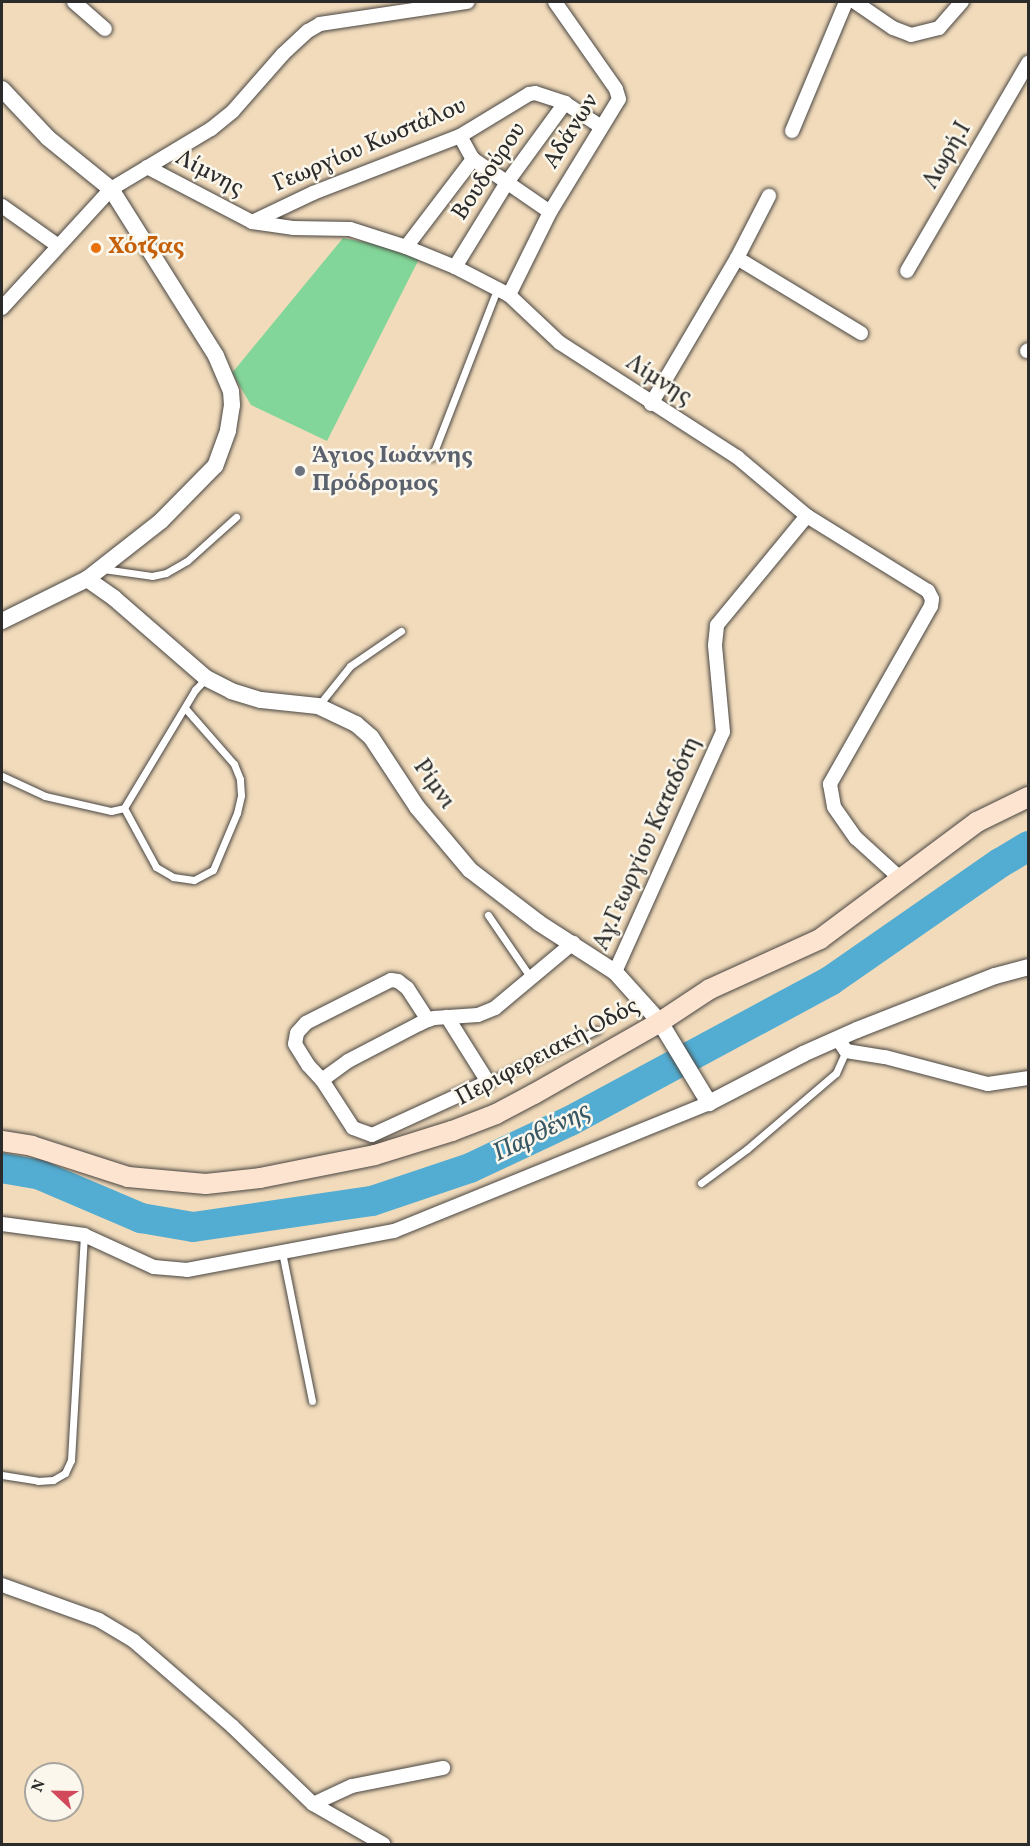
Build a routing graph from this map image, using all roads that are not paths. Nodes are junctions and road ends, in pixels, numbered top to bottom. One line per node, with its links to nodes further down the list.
1 (74, 2): 8 (street)
2 (467, 2): 7 (street)
3 (555, 2): 12 (street, Αδάνων)
4 (846, 2): 13 (street)
5 (855, 2): 6 (street)
6 (962, 2)
7 (432, 4): 16 (street)
8 (105, 29)
9 (1029, 63): 27 (street, Λωρή.Ι)
10 (2, 89): 18 (street)
11 (565, 103): 12 (street, Γεωργίου Κωστάλου); 14 (street, Γεωργίου Κωστάλου); 17 (street, Βουδούρου)
12 (600, 126): 21 (street, Αδάνων)
13 (792, 131)
14 (460, 136): 15 (street); 22 (street, Γεωργίου Κωστάλου)
15 (473, 159): 17 (street); 24 (street)
16 (147, 167): 18 (street); 22 (street, Λίμνης)
17 (508, 181): 21 (street); 26 (street, Βουδούρου)
18 (111, 189): 23 (street); 35 (street)
19 (769, 196): 25 (street)
20 (2, 206): 23 (street)
21 (550, 212): 28 (street, Αδάνων)
22 (252, 222): 24 (street, Λίμνης)
23 (57, 245): 29 (street)
24 (406, 247): 26 (street, Λίμνης)
25 (737, 258): 30 (street); 31 (street)
26 (455, 267): 28 (street, Λίμνης)
27 (907, 271)
28 (503, 292): 31 (street, Λίμνης); 32 (lane)
29 (2, 308)
30 (861, 333)
31 (651, 404): 33 (street, Λίμνης)
32 (432, 457)
33 (807, 516): 45 (street, Λίμνης); 49 (street, Αγ.Γεωργίου Καταδότη)
34 (236, 517): 35 (lane)
35 (101, 568): 36 (street)
36 (87, 579): 37 (street); 39 (street, Ρίμνι)
37 (2, 621)
38 (401, 631): 40 (lane)
39 (206, 678): 40 (street, Ρίμνι); 41 (lane)
40 (318, 706): 47 (street, Ρίμνι)
41 (185, 708): 44 (lane); 44 (lane)
42 (2, 776): 44 (lane)
43 (1029, 797): 45 (main road, Περιφερειακή Οδός)
44 (124, 808)
45 (901, 879): 53 (main road, Περιφερειακή Οδός)
46 (488, 915): 50 (lane)
47 (573, 943): 49 (street, Ρίμνι); 50 (street)
48 (1029, 968): 55 (street)
49 (615, 972): 53 (street, Ρίμνι)
50 (531, 978): 51 (street)
51 (447, 1017): 52 (street); 58 (street)
52 (428, 1020): 57 (street); 57 (street)
53 (660, 1022): 59 (street, Ρίμνι); 60 (main road, Περιφερειακή Οδός)
54 (597, 1030): 58 (lane)
55 (842, 1045): 56 (street); 59 (street); 61 (lane)
56 (1029, 1078)
57 (322, 1080): 58 (street)
58 (488, 1082)
59 (709, 1102): 64 (street)
60 (2, 1141)
61 (701, 1183)
62 (2, 1224): 63 (street)
63 (84, 1235): 64 (street); 66 (lane)
64 (282, 1252): 65 (lane)
65 (312, 1401)
66 (2, 1475)
67 (2, 1585): 69 (street)
68 (443, 1768): 69 (street)
69 (314, 1804): 70 (street)
70 (383, 1845)

